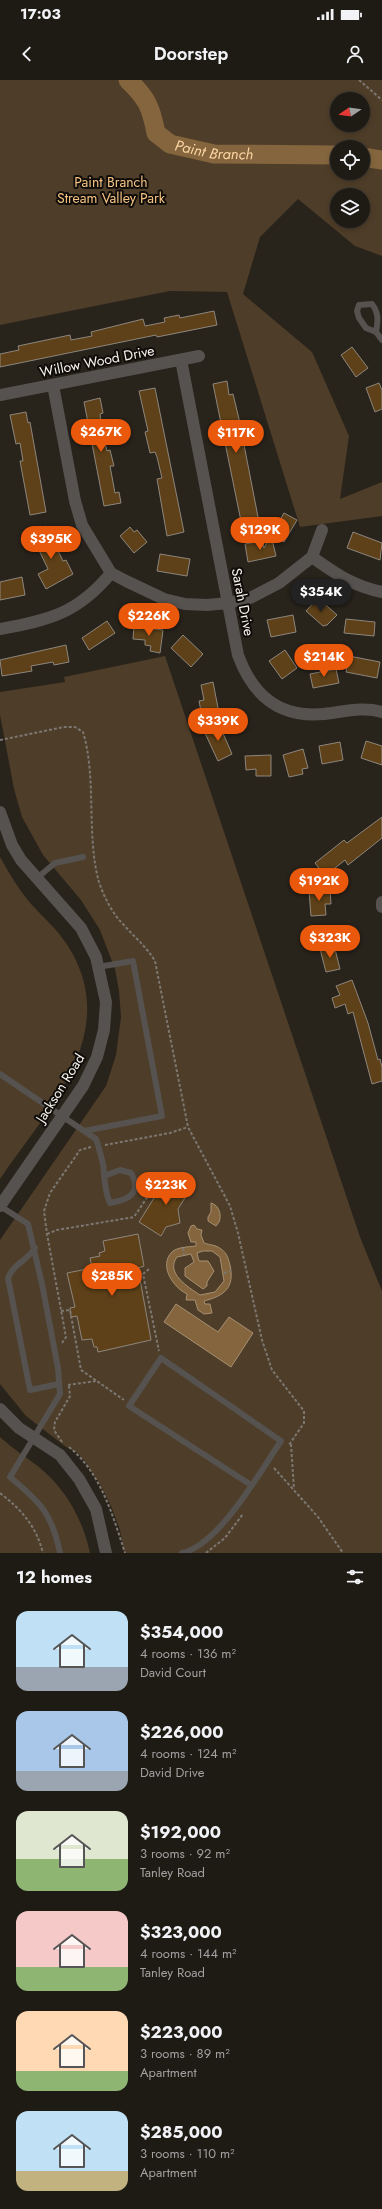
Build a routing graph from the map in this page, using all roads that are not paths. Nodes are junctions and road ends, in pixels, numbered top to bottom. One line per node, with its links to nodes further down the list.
1 (376, 332): 1 (lane); 2 (lane)
2 (382, 340)
3 (199, 356): 4 (street, Willow Wood Drive)
4 (181, 360): 5 (street, Willow Wood Drive); 11 (street, Sarah Drive)
5 (53, 385): 6 (street, Willow Wood Drive); 9 (street)
6 (0, 395)
7 (322, 530): 8 (street)
8 (312, 557): 10 (street); 11 (street)
9 (111, 573): 11 (street); 12 (street)
10 (382, 592)
11 (228, 603): 13 (street, Sarah Drive)
12 (0, 629)
13 (382, 712)
14 (0, 812): 16 (street, Jackson Road)
15 (83, 857): 16 (lane)
16 (37, 878): 19 (street, Jackson Road)
17 (382, 902): 18 (street)
18 (382, 907)
19 (98, 967): 21 (street, Jackson Road); 22 (lane)
20 (0, 1074): 21 (lane)
21 (62, 1117): 22 (lane); 24 (street, Jackson Road)
22 (84, 1131): 23 (lane)
23 (104, 1176): 23 (lane)
24 (0, 1206): 25 (lane)
25 (35, 1248): 26 (lane); 26 (lane)
26 (59, 1384): 28 (lane)
27 (0, 1409): 28 (street)
28 (32, 1437): 30 (lane); 31 (street)
29 (251, 1485): 29 (lane); 32 (lane)
30 (60, 1553)
31 (106, 1553)
32 (182, 1553)

